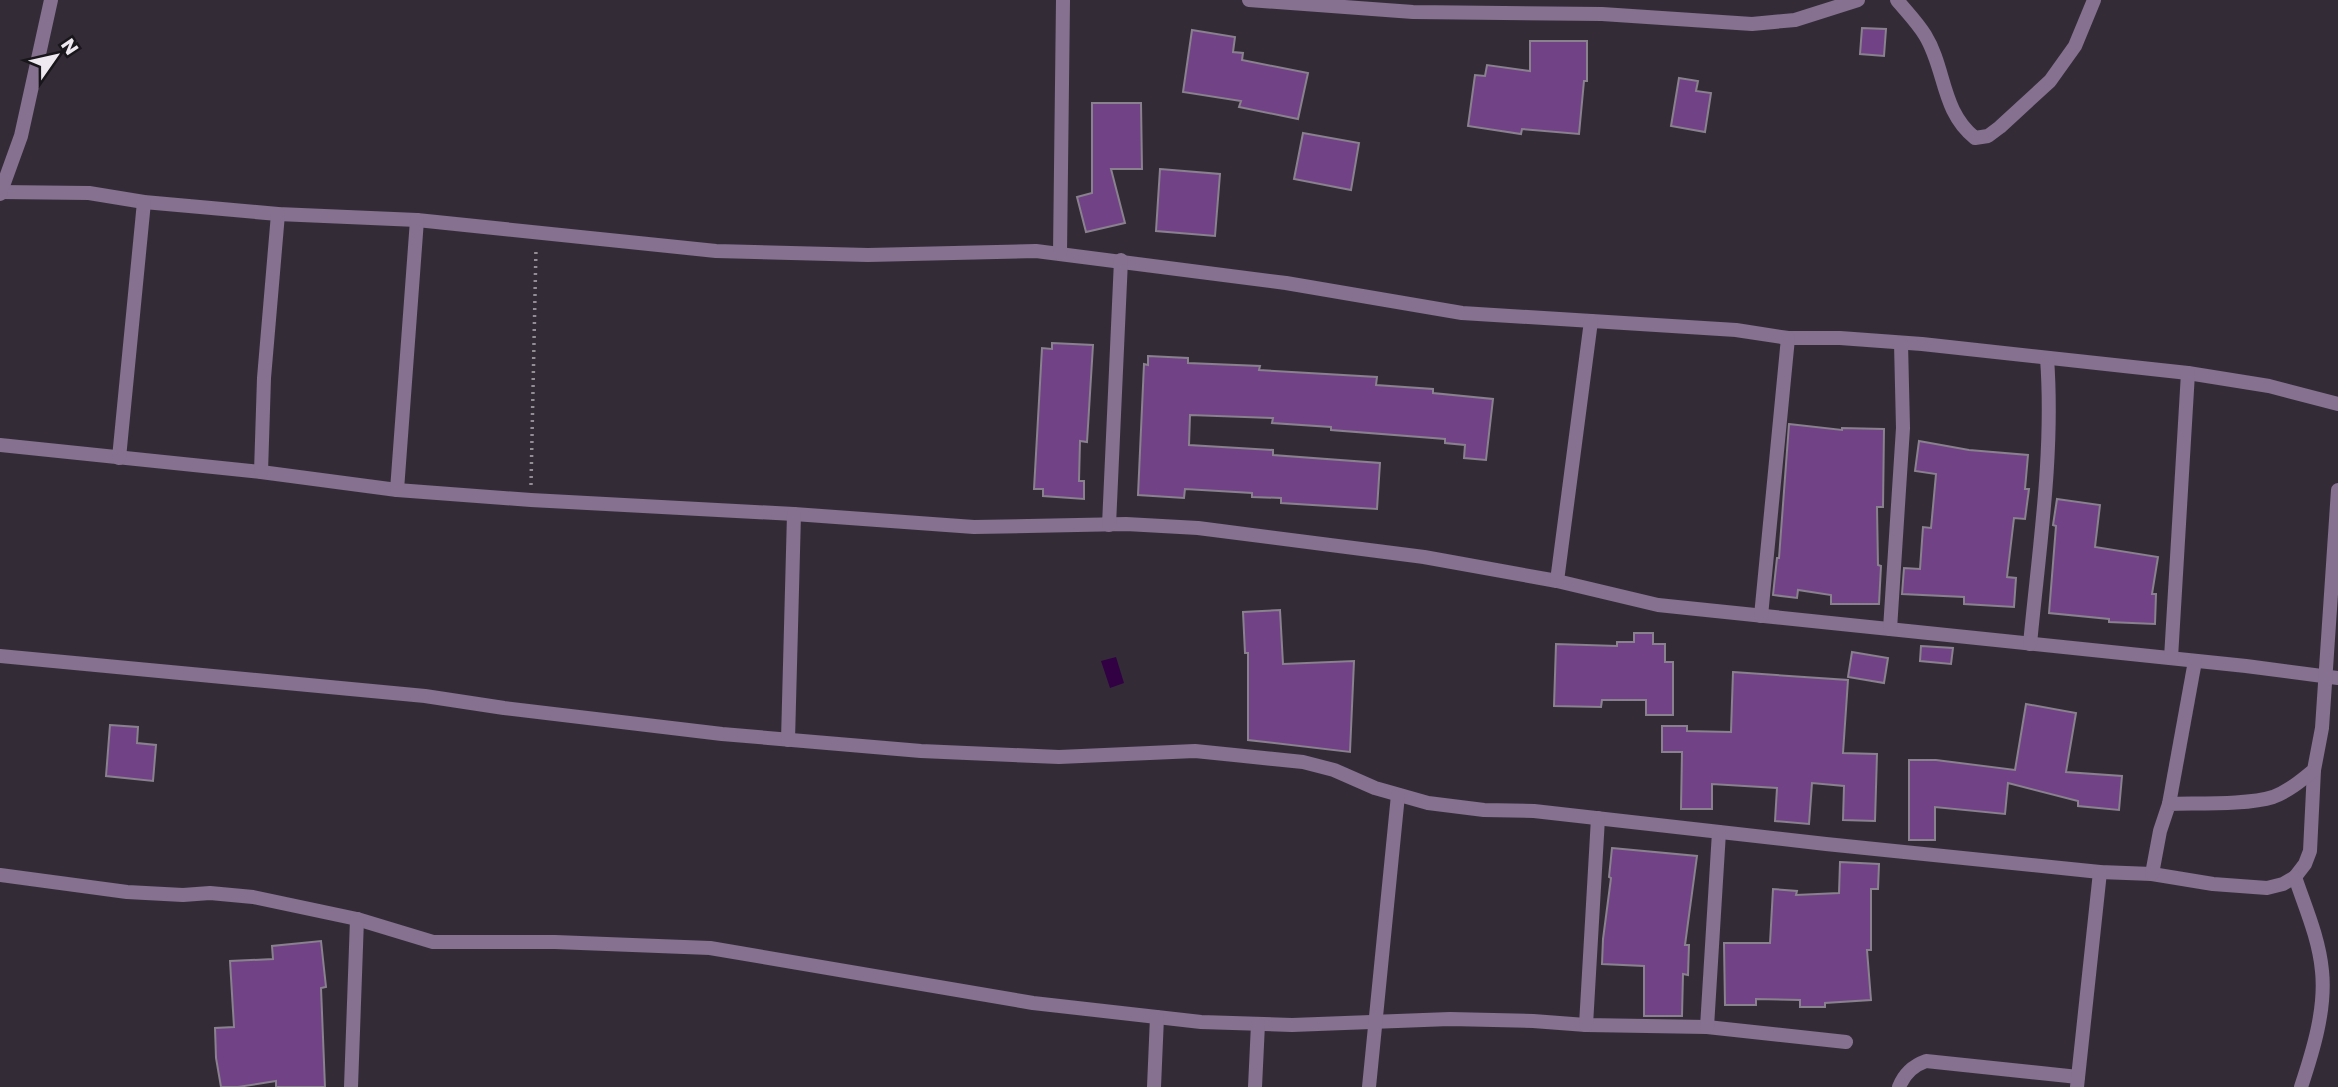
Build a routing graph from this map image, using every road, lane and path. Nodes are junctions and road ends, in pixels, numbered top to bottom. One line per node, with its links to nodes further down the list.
1 (51, 0): 8 (street)
2 (1063, 0): 13 (street)
3 (1248, 0): 7 (street)
4 (1858, 0): 7 (street)
5 (1897, 0): 6 (street)
6 (2094, 0)
7 (1527, 7)
8 (0, 193): 9 (street)
9 (144, 202): 10 (street); 22 (street)
10 (278, 214): 11 (street); 23 (street)
11 (417, 220): 12 (street); 24 (street)
12 (537, 232): 13 (street); 26 (path)
13 (1060, 253): 14 (street)
14 (1121, 260): 15 (street); 28 (street)
15 (1591, 321): 16 (street); 29 (street)
16 (1788, 338): 17 (street); 30 (street)
17 (1901, 343): 18 (street); 31 (street)
18 (2047, 358): 19 (street); 32 (street)
19 (2188, 373): 20 (street); 34 (street)
20 (2338, 404)
21 (0, 445): 22 (street)
22 (119, 458): 23 (street)
23 (261, 472): 24 (street)
24 (397, 490): 26 (street)
25 (2338, 490): 36 (street)
26 (531, 500): 27 (street)
27 (794, 514): 28 (street); 37 (street)
28 (1109, 525): 29 (street)
29 (1557, 581): 30 (street)
30 (1761, 616): 31 (street)
31 (1890, 629): 32 (street)
32 (2030, 644): 34 (street)
33 (0, 656): 37 (street)
34 (2171, 658): 35 (street)
35 (2195, 661): 36 (street); 40 (street)
36 (2331, 678): 38 (street)
37 (788, 740): 39 (street)
38 (2314, 770): 40 (street); 46 (street)
39 (1398, 795): 41 (street); 49 (street)
40 (2169, 804): 44 (street)
41 (1598, 818): 42 (street); 51 (street)
42 (1719, 832): 43 (street); 52 (street)
43 (2100, 872): 44 (street); 54 (street)
44 (2152, 874): 46 (street)
45 (0, 875): 47 (street)
46 (2295, 877): 60 (street)
47 (357, 919): 48 (street); 55 (street)
48 (1157, 1017): 50 (street); 56 (street)
49 (1375, 1020): 50 (street); 51 (street); 58 (street)
50 (1258, 1024): 57 (street)
51 (1586, 1025): 52 (street)
52 (1707, 1027): 53 (street)
53 (1846, 1042)
54 (2077, 1082): 59 (street)
55 (351, 1087)
56 (1154, 1087)
57 (1255, 1087)
58 (1369, 1087)
59 (1899, 1087)
60 (2301, 1087)

